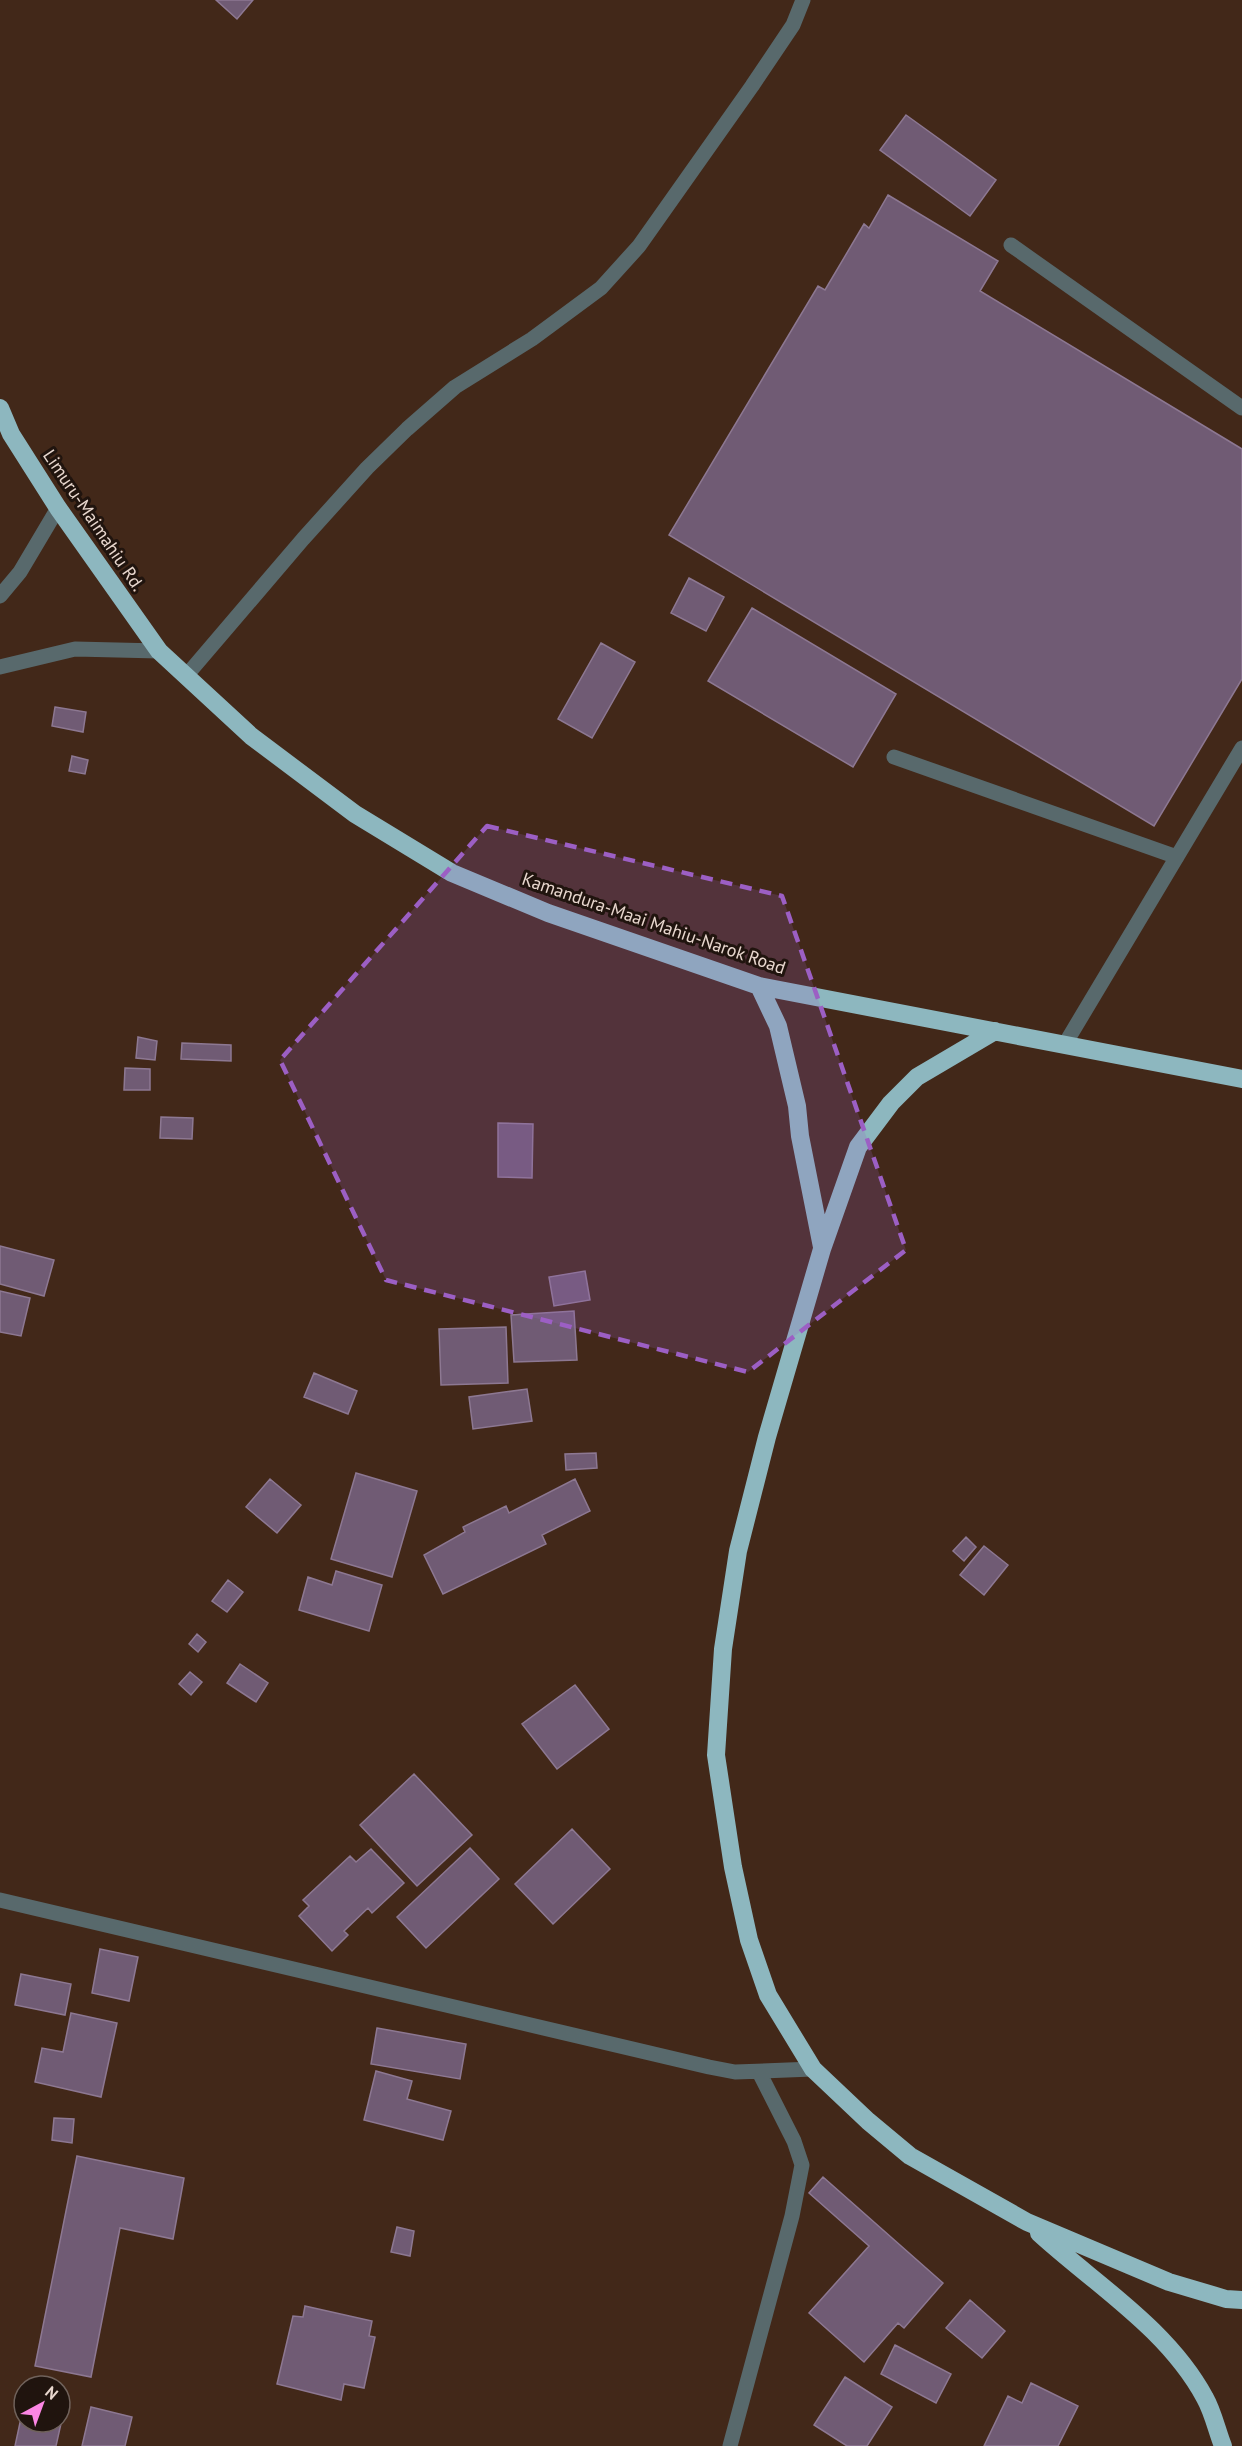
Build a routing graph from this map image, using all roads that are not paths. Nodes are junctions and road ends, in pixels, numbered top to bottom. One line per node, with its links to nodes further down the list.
1 (803, 0): 9 (street)
2 (1011, 245): 4 (street)
3 (0, 408): 5 (highway, Limuru-Maimahiu Rd.)
4 (1242, 408)
5 (58, 508): 6 (street); 7 (highway, Limuru-Maimahiu Rd.)
6 (0, 596)
7 (159, 651): 8 (street); 9 (highway, Kamandura-Maai Mahiu-Narok Road)
8 (0, 667)
9 (186, 676): 13 (highway, Kamandura-Maai Mahiu-Narok Road)
10 (1242, 748): 12 (street)
11 (894, 758): 12 (street)
12 (1177, 858): 15 (street)
13 (759, 986): 14 (highway, Kamandura-Maai Mahiu-Narok Road); 17 (highway)
14 (995, 1031): 15 (highway, Kamandura-Maai Mahiu-Narok Road); 17 (highway)
15 (1065, 1044): 16 (highway, Kamandura-Maai Mahiu-Narok Road)
16 (1242, 1079)
17 (822, 1249): 19 (highway)
18 (0, 1900): 20 (street)
19 (813, 2069): 20 (street); 21 (highway)
20 (759, 2072): 23 (street)
21 (1027, 2222): 22 (highway); 24 (highway)
22 (1242, 2300)
23 (730, 2446)
24 (1222, 2446)

